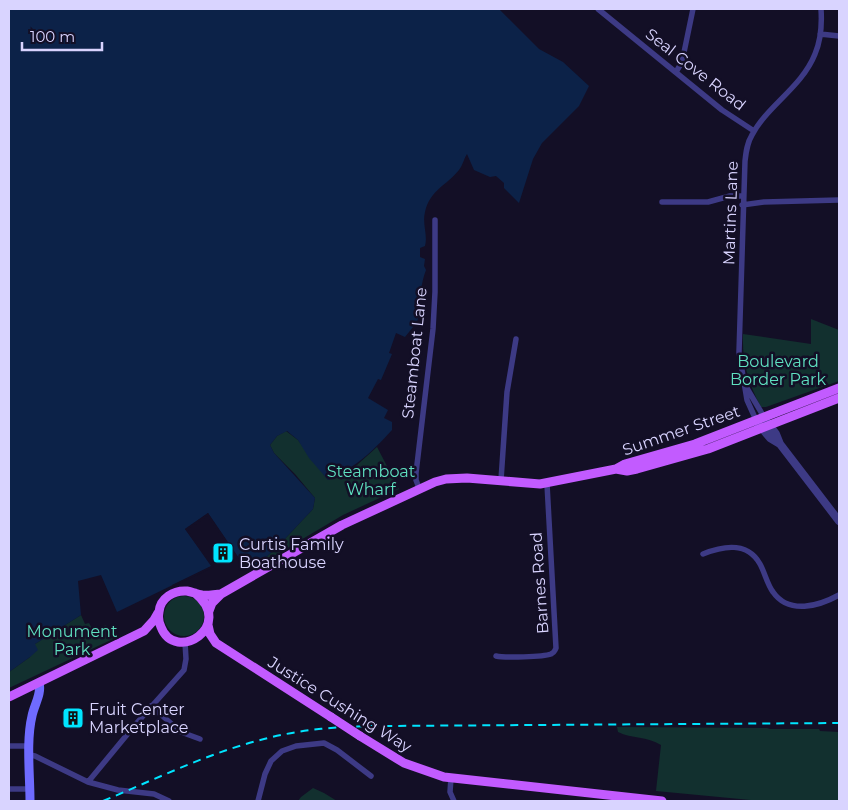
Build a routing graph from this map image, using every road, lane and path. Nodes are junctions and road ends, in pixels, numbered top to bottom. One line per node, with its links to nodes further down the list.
1 (598, 9): 6 (street, Seal Cove Road)
2 (693, 9): 6 (street)
3 (821, 9): 4 (street, Martins Lane)
4 (820, 34): 5 (street); 7 (street, Martins Lane)
5 (839, 36)
6 (676, 72): 7 (street, Seal Cove Road)
7 (754, 131): 8 (street, Martins Lane)
8 (742, 196): 10 (street); 11 (street, Martins Lane)
9 (839, 200): 11 (street)
10 (662, 202)
11 (742, 205): 16 (street, Martins Lane)
12 (436, 220): 21 (street, Steamboat Lane)
13 (516, 339): 19 (street)
14 (839, 388): 16 (main road)
15 (839, 398): 17 (main road)
16 (760, 419): 17 (street, Summer Street); 18 (main road, Summer Street)
17 (766, 427): 18 (main road, Summer Street); 22 (street, Summer Street)
18 (616, 469): 20 (main road, Summer Street)
19 (501, 480): 20 (main road, Summer Street); 21 (main road, Summer Street)
20 (547, 484): 34 (street, Barnes Road)
21 (419, 488): 25 (main road, Summer Street)
22 (839, 521)
23 (703, 554): 26 (street)
24 (195, 593): 25 (main road); 27 (main road); 28 (main road)
25 (221, 594): 27 (main road, Summer Street)
26 (839, 596)
27 (209, 611): 29 (main road)
28 (158, 612): 30 (main road); 31 (main road)
29 (208, 625): 32 (main road); 33 (main road)
30 (144, 631): 31 (main road); 35 (main road)
31 (164, 634): 32 (main road)
32 (190, 641): 33 (main road, Justice Cushing Way); 37 (street)
33 (216, 643): 42 (main road, Justice Cushing Way, bridge)
34 (496, 656)
35 (39, 683): 36 (main road); 40 (main road)
36 (9, 697)
37 (151, 706): 38 (street); 43 (street)
38 (200, 739)
39 (9, 746): 40 (street)
40 (30, 751): 43 (street); 45 (main road)
41 (371, 776): 48 (street)
42 (451, 778): 49 (street); 50 (main road, Justice Cushing Way)
43 (88, 782): 47 (street)
44 (9, 788): 45 (street)
45 (30, 789): 46 (main road)
46 (30, 801)
47 (170, 801)
48 (258, 801)
49 (454, 801)
50 (662, 801)

